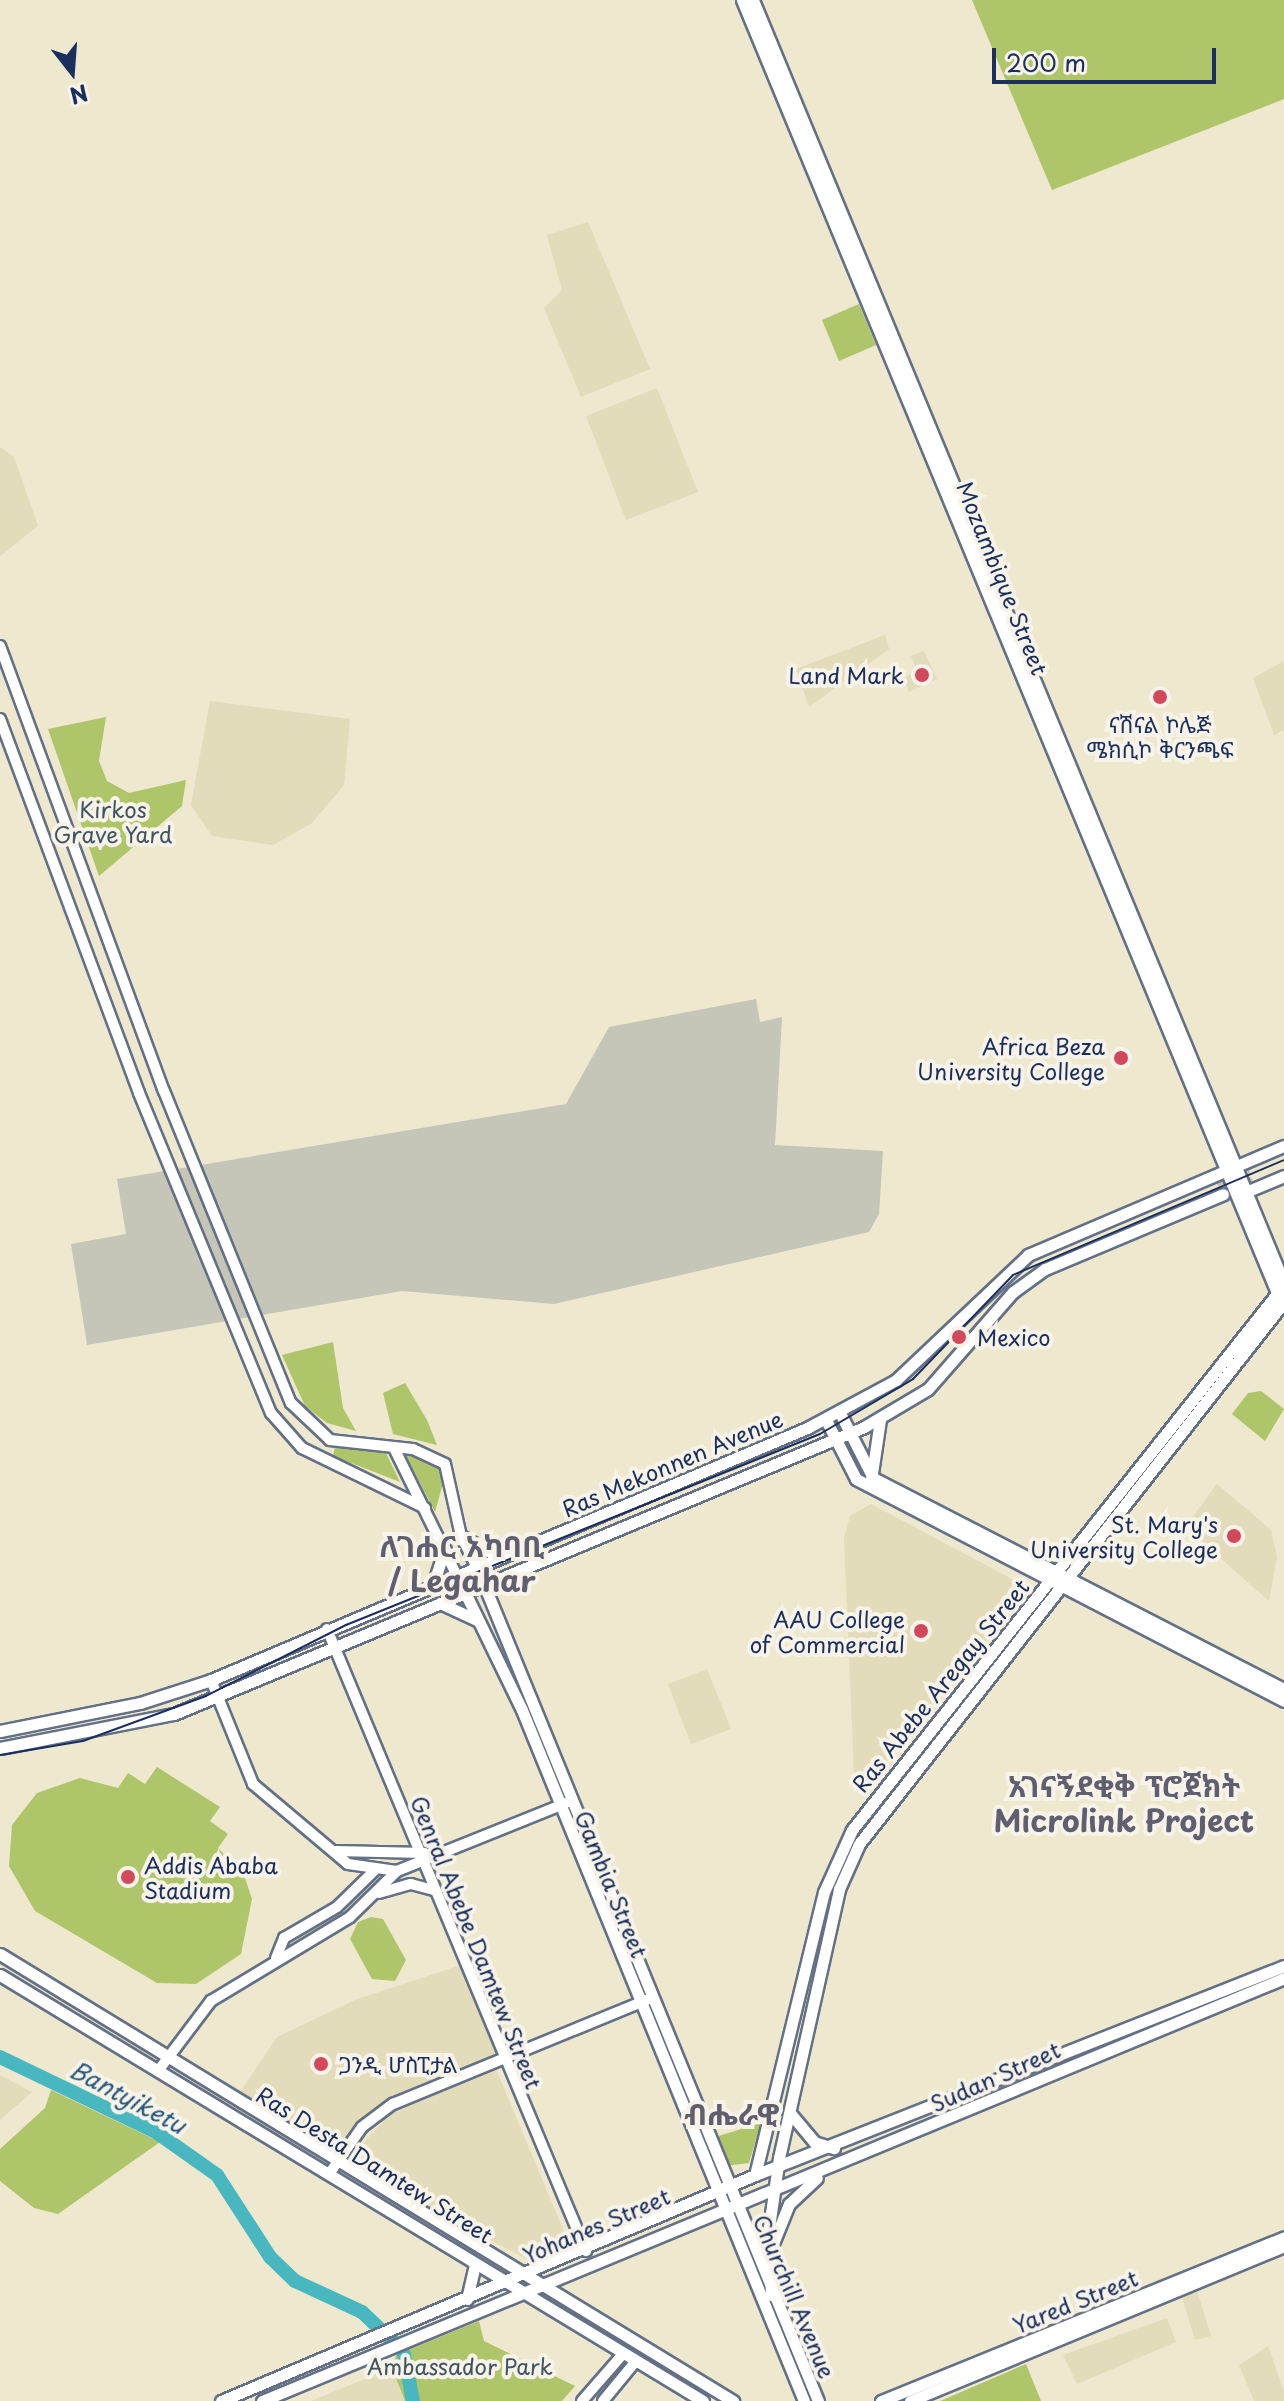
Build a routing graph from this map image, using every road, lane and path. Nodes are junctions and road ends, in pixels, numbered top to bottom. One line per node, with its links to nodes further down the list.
1 (742, 0): 7 (main road, Mozambique Street)
2 (753, 0): 7 (main road, Mozambique Street)
3 (0, 646): 20 (main road)
4 (0, 719): 22 (main road)
5 (1284, 1146): 7 (main road, Ras Mekonnen Avenue)
6 (1284, 1153): 7 (main road, Ras Mekonnen Avenue)
7 (1234, 1169): 12 (main road); 13 (main road, Ras Mekonnen Avenue)
8 (1284, 1169): 11 (main road)
9 (1284, 1176): 12 (main road, Ras Mekonnen Avenue)
10 (1216, 1181): 13 (main road, Ras Mekonnen Avenue)
11 (1253, 1182)
12 (1235, 1194): 14 (main road); 17 (main road, Ras Mekonnen Avenue)
13 (1003, 1274): 15 (main road, Ras Mekonnen Avenue)
14 (1282, 1294): 28 (main road, Ras Abebe Aregay Street)
15 (840, 1413): 16 (main road, Ras Mekonnen Avenue); 18 (main road)
16 (826, 1420): 19 (main road); 25 (main road, Ras Mekonnen Avenue)
17 (880, 1420): 18 (main road, Ras Mekonnen Avenue); 21 (main road)
18 (848, 1434): 19 (main road, Ras Mekonnen Avenue); 21 (main road)
19 (833, 1440): 21 (main road); 29 (main road, Ras Mekonnen Avenue)
20 (395, 1450): 22 (main road); 23 (main road)
21 (870, 1482): 28 (main road)
22 (425, 1508): 24 (main road)
23 (461, 1536): 25 (main road); 26 (main road)
24 (445, 1549): 27 (main road); 30 (main road)
25 (500, 1557): 26 (main road, Ras Mekonnen Avenue)
26 (476, 1565): 27 (main road, Ras Mekonnen Avenue); 31 (main road, Gambia Street)
27 (456, 1574): 30 (main road, Ras Mekonnen Avenue); 32 (main road, Gambia Street)
28 (1059, 1576): 39 (main road); 41 (main road); 58 (main road, Ras Abebe Aregay Street); 59 (main road, Ras Abebe Aregay Street)
29 (503, 1579): 31 (main road, Ras Mekonnen Avenue); 34 (main road)
30 (433, 1585): 36 (main road, Ras Mekonnen Avenue)
31 (486, 1586): 32 (main road, Ras Mekonnen Avenue); 34 (main road, Gambia Street)
32 (465, 1593): 33 (main road, Ras Mekonnen Avenue); 35 (main road, Gambia Street)
33 (440, 1603): 35 (main road); 37 (main road, Ras Mekonnen Avenue)
34 (496, 1611): 44 (main road, Gambia Street)
35 (477, 1620): 45 (main road, Gambia Street)
36 (327, 1629): 37 (main road, Genral Abebe Damtew Street); 38 (main road, Ras Mekonnen Avenue)
37 (335, 1647): 40 (main road, Ras Mekonnen Avenue); 47 (main road, Genral Abebe Damtew Street)
38 (211, 1680): 40 (main road); 42 (main road, Ras Mekonnen Avenue)
39 (1284, 1689)
40 (218, 1697): 43 (main road, Ras Mekonnen Avenue); 46 (main road)
41 (1284, 1701)
42 (0, 1731)
43 (0, 1748)
44 (571, 1802): 45 (main road); 57 (main road, Gambia Street)
45 (558, 1805): 47 (main road); 57 (main road, Gambia Street)
46 (335, 1851): 47 (main road); 48 (main road)
47 (421, 1858): 49 (main road); 50 (main road, Genral Abebe Damtew Street)
48 (374, 1871): 49 (main road); 53 (main road)
49 (397, 1871): 51 (main road)
50 (434, 1890): 51 (main road); 61 (main road, Genral Abebe Damtew Street)
51 (377, 1894): 53 (main road)
52 (0, 1954): 60 (main road, Ras Desta Damtew Street)
53 (276, 1958): 60 (main road)
54 (1284, 1966): 64 (main road, Sudan Street)
55 (0, 1975): 62 (main road, Ras Desta Damtew Street)
56 (1284, 1978): 65 (main road, Sudan Street)
57 (645, 2001): 61 (main road); 70 (main road, Gambia Street)
58 (793, 2013): 59 (main road); 68 (main road, Ras Abebe Aregay Street)
59 (809, 2017): 63 (main road, Ras Abebe Aregay Street)
60 (168, 2058): 62 (main road); 67 (main road, Ras Desta Damtew Street)
61 (503, 2059): 67 (main road); 74 (main road, Genral Abebe Damtew Street)
62 (158, 2071): 67 (main road, Ras Desta Damtew Street)
63 (790, 2113): 64 (main road); 66 (main road, Ras Abebe Aregay Street)
64 (836, 2148): 66 (main road, Sudan Street)
65 (842, 2163): 69 (main road, Sudan Street); 75 (main road)
66 (780, 2168): 68 (main road, Sudan Street); 69 (main road, Ras Abebe Aregay Street)
67 (333, 2169): 76 (main road, Ras Desta Damtew Street); 78 (main road, Ras Desta Damtew Street)
68 (755, 2175): 70 (main road, Sudan Street)
69 (774, 2190): 71 (main road, Sudan Street); 75 (main road, Ras Abebe Aregay Street)
70 (721, 2194): 71 (main road, Gambia Street); 74 (main road, Yohanes Street)
71 (728, 2210): 77 (main road, Yohanes Street); 82 (main road, Churchill Avenue); 95 (main road, Churchill Avenue)
72 (1284, 2237): 97 (main road, Yared Street)
73 (1284, 2246): 98 (main road, Yared Street)
74 (586, 2251): 78 (main road, Yohanes Street)
75 (769, 2261): 82 (main road, Ras Abebe Aregay Street)
76 (475, 2265): 79 (main road, Ras Desta Damtew Street); 83 (main road)
77 (578, 2270): 80 (main road, Yohanes Street); 84 (main road)
78 (526, 2276): 79 (main road, Yohanes Street); 80 (main road, Ras Desta Damtew Street)
79 (505, 2283): 81 (main road, Ras Desta Damtew Street); 83 (main road, Yohanes Street)
80 (541, 2285): 81 (main road, Yohanes Street); 84 (main road, Ras Desta Damtew Street)
81 (522, 2293): 86 (main road, Yohanes Street); 87 (main road, Ras Desta Damtew Street)
82 (771, 2295): 96 (main road, Churchill Avenue)
83 (467, 2299): 85 (main road, Yohanes Street)
84 (574, 2306): 94 (main road, Ras Desta Damtew Street)
85 (383, 2332): 86 (main road); 89 (main road, Yohanes Street)
86 (393, 2347): 90 (main road)
87 (623, 2354): 88 (main road, Ras Desta Damtew Street); 91 (main road)
88 (636, 2361): 92 (main road); 93 (main road, Ras Desta Damtew Street)
89 (221, 2401)
90 (262, 2401)
91 (582, 2401)
92 (603, 2401)
93 (703, 2401)
94 (733, 2401)
95 (802, 2401)
96 (818, 2401)
97 (881, 2401)
98 (910, 2401)

